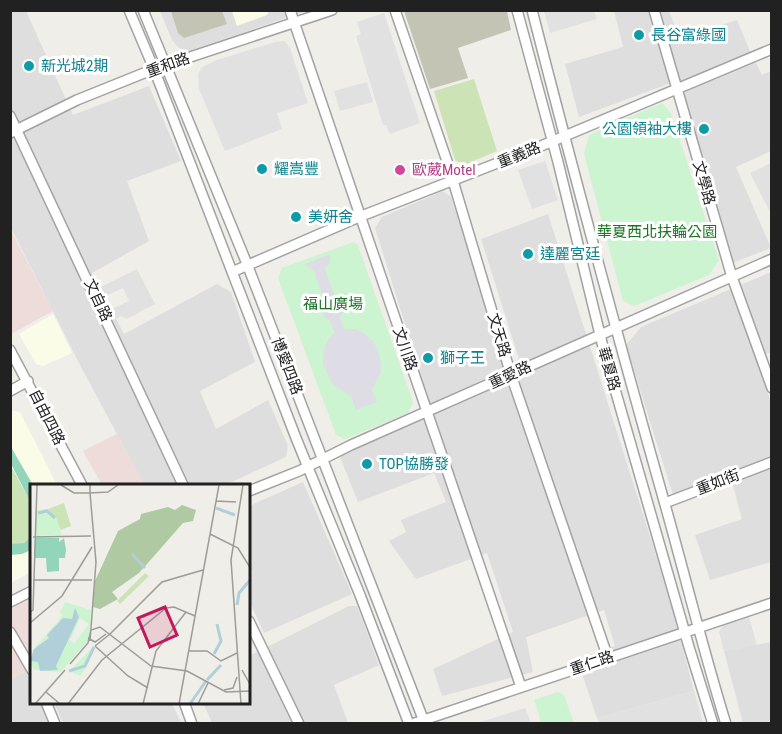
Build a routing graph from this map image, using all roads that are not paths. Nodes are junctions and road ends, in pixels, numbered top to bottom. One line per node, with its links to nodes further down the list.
1 (129, 10): 12 (street, 博愛四路)
2 (143, 10): 11 (street, 博愛四路)
3 (290, 10): 9 (street, 文川路)
4 (332, 10): 9 (street, 重和路)
5 (395, 10): 18 (street, 文天路)
6 (517, 10): 17 (street, 華夏路)
7 (532, 10): 16 (street, 華夏路)
8 (654, 10): 13 (street, 文學路)
9 (295, 24): 11 (street, 重和路); 19 (street, 文川路)
10 (771, 49): 13 (street, 重義路)
11 (166, 65): 12 (street, 重和路); 21 (street, 博愛四路)
12 (154, 69): 15 (street, 重和路); 22 (street, 博愛四路)
13 (677, 88): 16 (street, 重義路); 23 (street, 文學路)
14 (10, 116): 15 (street, 文自路)
15 (14, 131): 36 (street, 文自路)
16 (564, 136): 17 (street, 重義路); 24 (street, 華夏路)
17 (552, 141): 18 (street, 重義路); 25 (street, 華夏路)
18 (453, 181): 19 (street, 重義路); 27 (street, 文天路)
19 (359, 217): 21 (street, 重義路); 31 (street, 文川路)
20 (771, 259): 23 (street, 重愛路)
21 (247, 264): 22 (street, 重義路); 32 (street, 博愛四路)
22 (232, 272): 34 (street, 博愛四路)
23 (732, 277): 24 (street, 重愛路); 29 (street, 文學路)
24 (616, 328): 25 (street, 重愛路); 38 (street, 華夏路)
25 (599, 335): 27 (street, 重愛路); 45 (street, 華夏路)
26 (10, 350): 28 (street, 自由四路)
27 (511, 375): 31 (street, 重愛路); 46 (street, 文天路)
28 (28, 381): 30 (street); 35 (street, 自由四路)
29 (771, 388)
30 (10, 391)
31 (426, 413): 32 (street, 重愛路); 48 (street, 文川路)
32 (323, 459): 34 (street, 重愛路); 51 (street, 博愛四路)
33 (771, 462): 38 (street, 重如街)
34 (307, 466): 37 (street, 重愛路); 55 (street, 博愛四路)
35 (81, 484)
36 (183, 484)
37 (250, 490)
38 (665, 503): 43 (street, 華夏路)
39 (30, 592): 40 (street)
40 (10, 602)
41 (771, 603): 43 (street, 重仁路)
42 (250, 623): 54 (street)
43 (698, 628): 45 (street, 重仁路); 57 (street, 華夏路)
44 (10, 632): 47 (street)
45 (685, 632): 46 (street, 重仁路); 56 (street, 華夏路)
46 (608, 658): 48 (street, 重仁路)
47 (30, 667)
48 (521, 687): 51 (street, 重仁路)
49 (47, 704): 52 (street)
50 (184, 704): 53 (street)
51 (424, 722): 55 (street, 重仁路)
52 (55, 723)
53 (192, 723)
54 (299, 723)
55 (411, 723)
56 (713, 723)
57 (726, 723)

